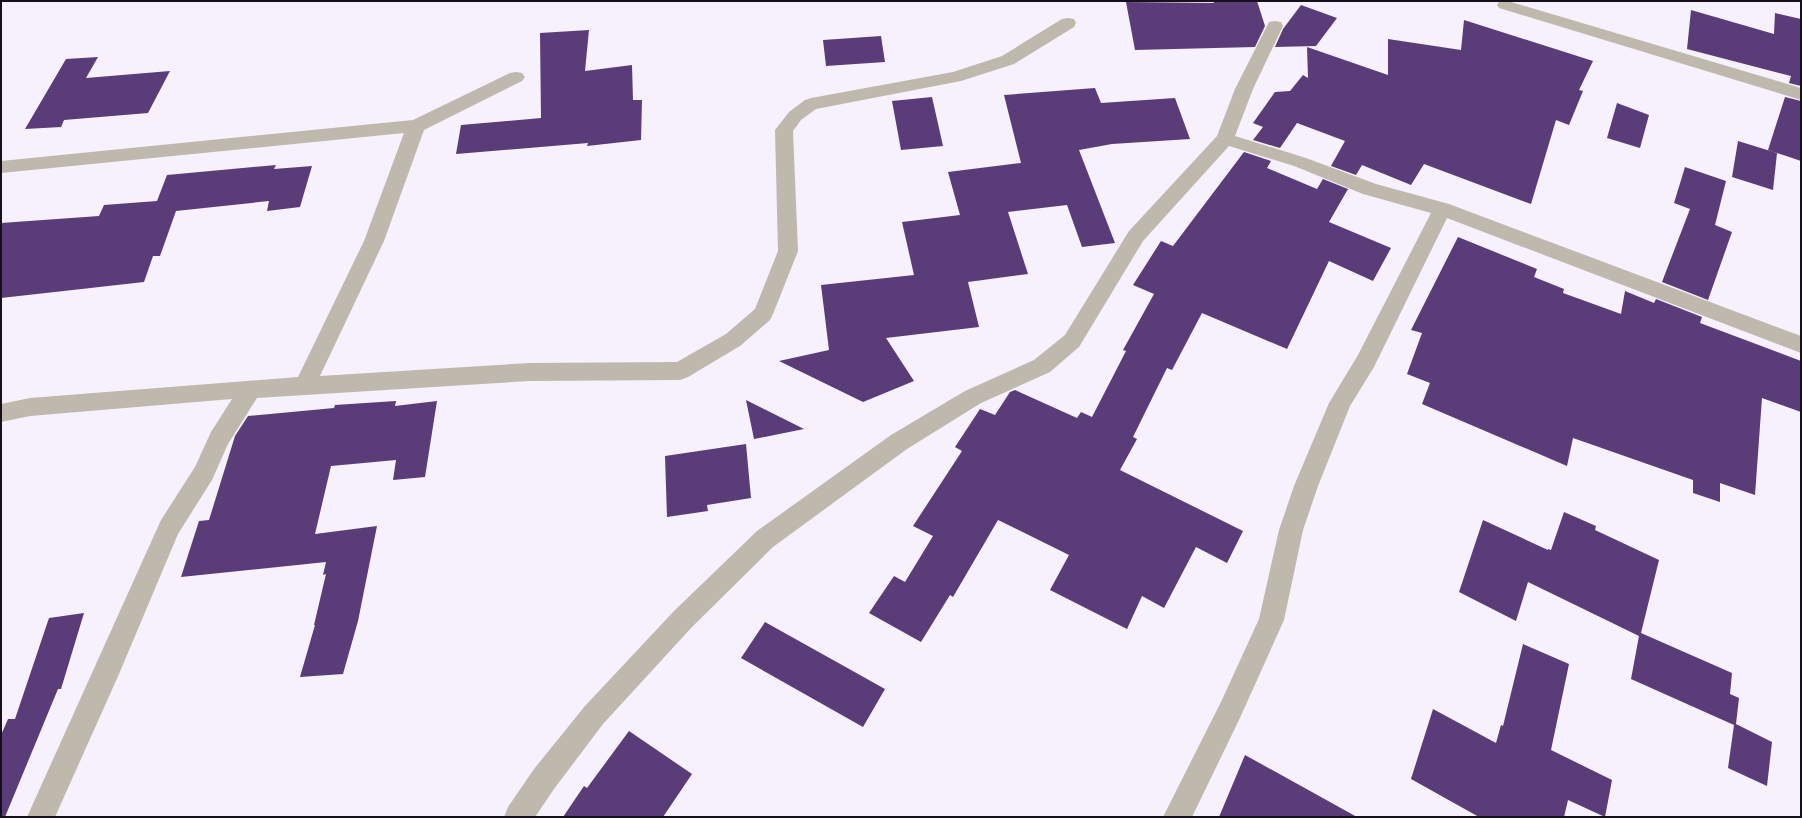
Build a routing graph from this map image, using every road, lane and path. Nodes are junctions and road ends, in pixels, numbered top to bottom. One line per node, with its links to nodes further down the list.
1 (1505, 5): 5 (street)
2 (1068, 23): 11 (street)
3 (1275, 26): 7 (street)
4 (516, 77): 6 (street)
5 (1801, 94)
6 (416, 126): 8 (street); 11 (street)
7 (1225, 139): 9 (street); 15 (street)
8 (1, 168)
9 (1442, 209): 10 (street); 16 (street)
10 (1801, 345)
11 (305, 386): 12 (street)
12 (251, 389): 13 (street); 14 (street)
13 (1, 413)
14 (41, 817)
15 (518, 817)
16 (1177, 817)

